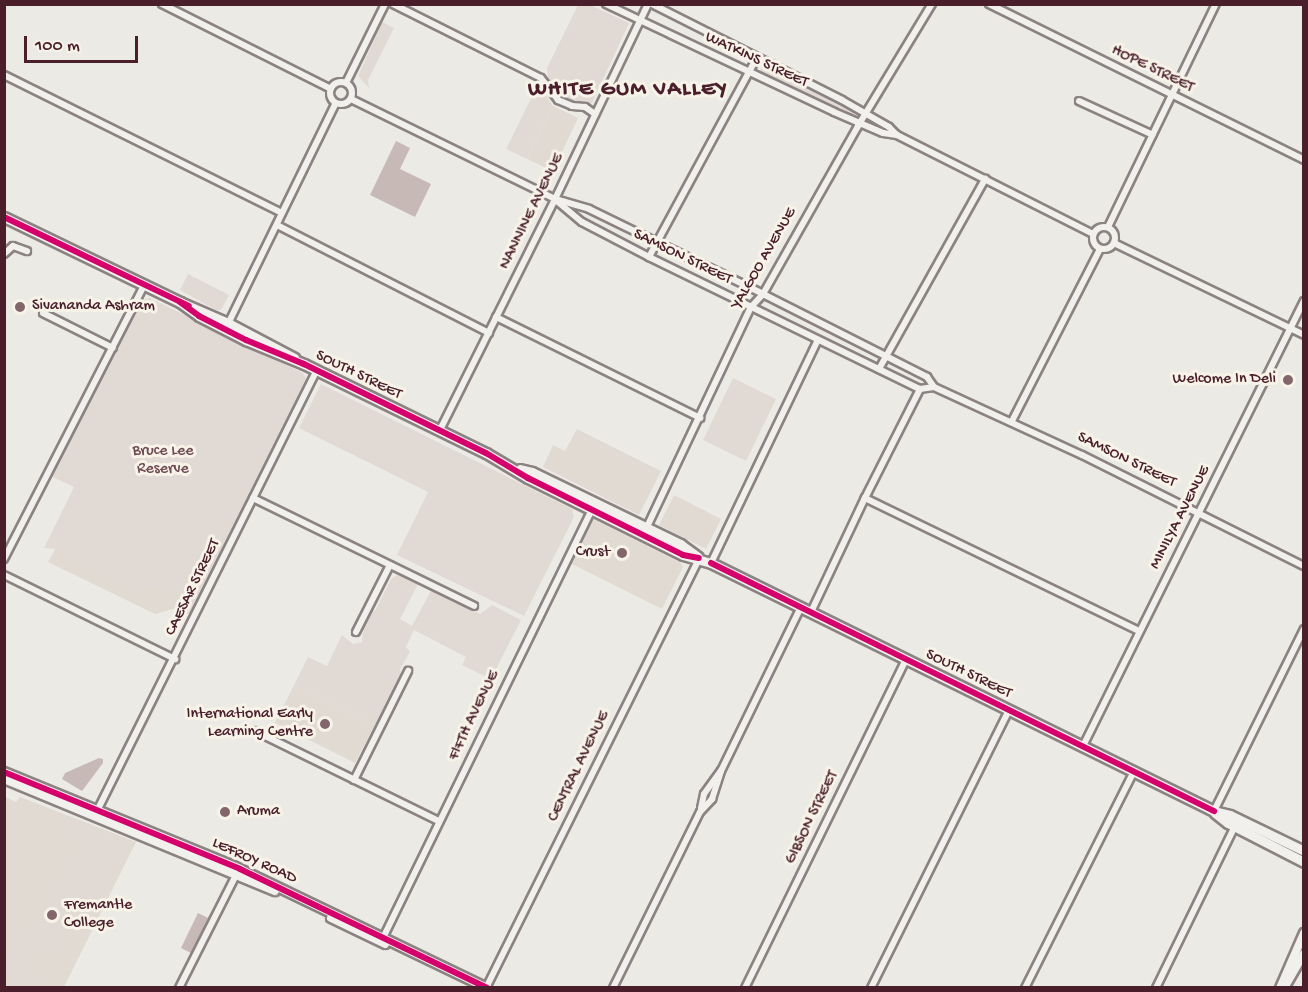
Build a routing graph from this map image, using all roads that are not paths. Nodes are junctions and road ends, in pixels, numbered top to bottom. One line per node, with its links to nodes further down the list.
1 (162, 4): 14 (street)
2 (385, 4): 13 (street)
3 (393, 4): 19 (street)
4 (606, 4): 9 (street, WATKINS STREET)
5 (650, 4): 9 (street, NANNINE AVENUE); 10 (street, WATKINS STREET)
6 (989, 4): 15 (street, HOPE STREET)
7 (1216, 4): 15 (street)
8 (933, 5): 20 (street, YALGOO AVENUE)
9 (640, 21): 11 (street, WATKINS STREET); 19 (street, NANNINE AVENUE)
10 (757, 57): 11 (street); 20 (street, WATKINS STREET)
11 (749, 74): 21 (street, WATKINS STREET); 33 (street)
12 (4, 75): 27 (street)
13 (346, 83): 14 (street); 16 (street)
14 (331, 89): 18 (street)
15 (1173, 96): 23 (street); 24 (street, HOPE STREET)
16 (351, 99): 18 (street); 26 (street, SAMSON STREET)
17 (1078, 101): 23 (street)
18 (336, 103): 27 (street)
19 (595, 114): 26 (street, NANNINE AVENUE)
20 (866, 114): 21 (street, YALGOO AVENUE); 22 (street, WATKINS STREET)
21 (859, 123): 22 (street, WATKINS STREET); 39 (street, YALGOO AVENUE)
22 (897, 135): 25 (street, WATKINS STREET)
23 (1153, 135): 30 (street)
24 (1304, 160)
25 (985, 179): 31 (street, WATKINS STREET); 50 (street)
26 (555, 199): 33 (street, SAMSON STREET); 37 (street, SAMSON STREET); 43 (street, NANNINE AVENUE)
27 (282, 213): 29 (street)
28 (5, 217): 38 (main road, SOUTH STREET)
29 (277, 225): 44 (street); 46 (street)
30 (1108, 227): 31 (street); 32 (street)
31 (1093, 234): 34 (street)
32 (1114, 243): 34 (street); 45 (street)
33 (657, 244): 37 (street); 39 (street, SAMSON STREET)
34 (1100, 249): 56 (street)
35 (27, 251): 36 (street)
36 (4, 254)
37 (649, 257): 41 (street, SAMSON STREET)
38 (144, 285): 44 (main road, SOUTH STREET); 49 (street)
39 (763, 294): 41 (street, YALGOO AVENUE); 50 (street, SAMSON STREET)
40 (1304, 301): 45 (street, MINILYA AVENUE)
41 (752, 307): 48 (street, SAMSON STREET); 55 (street, YALGOO AVENUE)
42 (43, 313): 49 (street)
43 (496, 317): 46 (street, NANNINE AVENUE); 55 (street)
44 (227, 326): 52 (main road, SOUTH STREET)
45 (1291, 328): 47 (street); 61 (street, MINILYA AVENUE)
46 (489, 333): 57 (street, NANNINE AVENUE)
47 (1304, 335)
48 (818, 340): 51 (street, SAMSON STREET); 65 (street)
49 (113, 348): 64 (street)
50 (886, 356): 51 (street); 53 (street, SAMSON STREET)
51 (879, 369): 54 (street, SAMSON STREET)
52 (317, 370): 57 (main road, SOUTH STREET); 58 (street, CAESAR STREET)
53 (934, 387): 54 (street); 56 (street, SAMSON STREET)
54 (920, 390): 59 (street)
55 (700, 418): 62 (street, YALGOO AVENUE)
56 (1012, 421): 61 (street, SAMSON STREET)
57 (440, 430): 60 (main road, SOUTH STREET)
58 (253, 498): 66 (street); 75 (street, CAESAR STREET)
59 (865, 498): 71 (street); 73 (street)
60 (593, 506): 62 (main road, SOUTH STREET); 87 (street, FIFTH AVENUE)
61 (1199, 512): 67 (street, SAMSON STREET); 73 (street, MINILYA AVENUE)
62 (645, 531): 63 (main road, SOUTH STREET)
63 (699, 558): 65 (main road, SOUTH STREET); 97 (street, CENTRAL AVENUE)
64 (4, 560)
65 (711, 563): 70 (main road, SOUTH STREET)
66 (390, 565): 69 (street); 74 (street)
67 (1304, 566)
68 (4, 575): 75 (street)
69 (474, 606)
70 (801, 608): 71 (main road, SOUTH STREET); 98 (street)
71 (811, 612): 76 (main road, SOUTH STREET)
72 (1304, 629): 85 (street)
73 (1139, 631): 80 (street, MINILYA AVENUE)
74 (356, 632)
75 (175, 659): 86 (street, CAESAR STREET)
76 (906, 659): 78 (main road, SOUTH STREET); 99 (street, GIBSON STREET)
77 (408, 671): 84 (street)
78 (1009, 710): 80 (main road, SOUTH STREET); 100 (street)
79 (255, 731): 84 (street)
80 (1083, 746): 81 (main road, SOUTH STREET)
81 (1134, 771): 85 (main road, SOUTH STREET); 101 (street)
82 (4, 772): 86 (street, LEFROY ROAD)
83 (4, 779): 86 (street, LEFROY ROAD)
84 (354, 780): 87 (street)
85 (1214, 811): 88 (main road, SOUTH STREET)
86 (96, 813): 91 (street, LEFROY ROAD)
87 (439, 821): 93 (street, FIFTH AVENUE)
88 (1236, 823): 89 (main road, SOUTH STREET); 90 (main road, SOUTH STREET); 102 (street)
89 (1304, 851)
90 (1304, 862)
91 (238, 871): 93 (street, LEFROY ROAD); 95 (street)
92 (1304, 933): 103 (main road)
93 (382, 940): 96 (street, LEFROY ROAD); 97 (street, LEFROY ROAD)
94 (1304, 954): 103 (main road)
95 (178, 987)
96 (476, 987)
97 (486, 987)
98 (613, 987)
99 (744, 987)
100 (871, 987)
101 (1025, 987)
102 (1156, 987)
103 (1282, 987)

